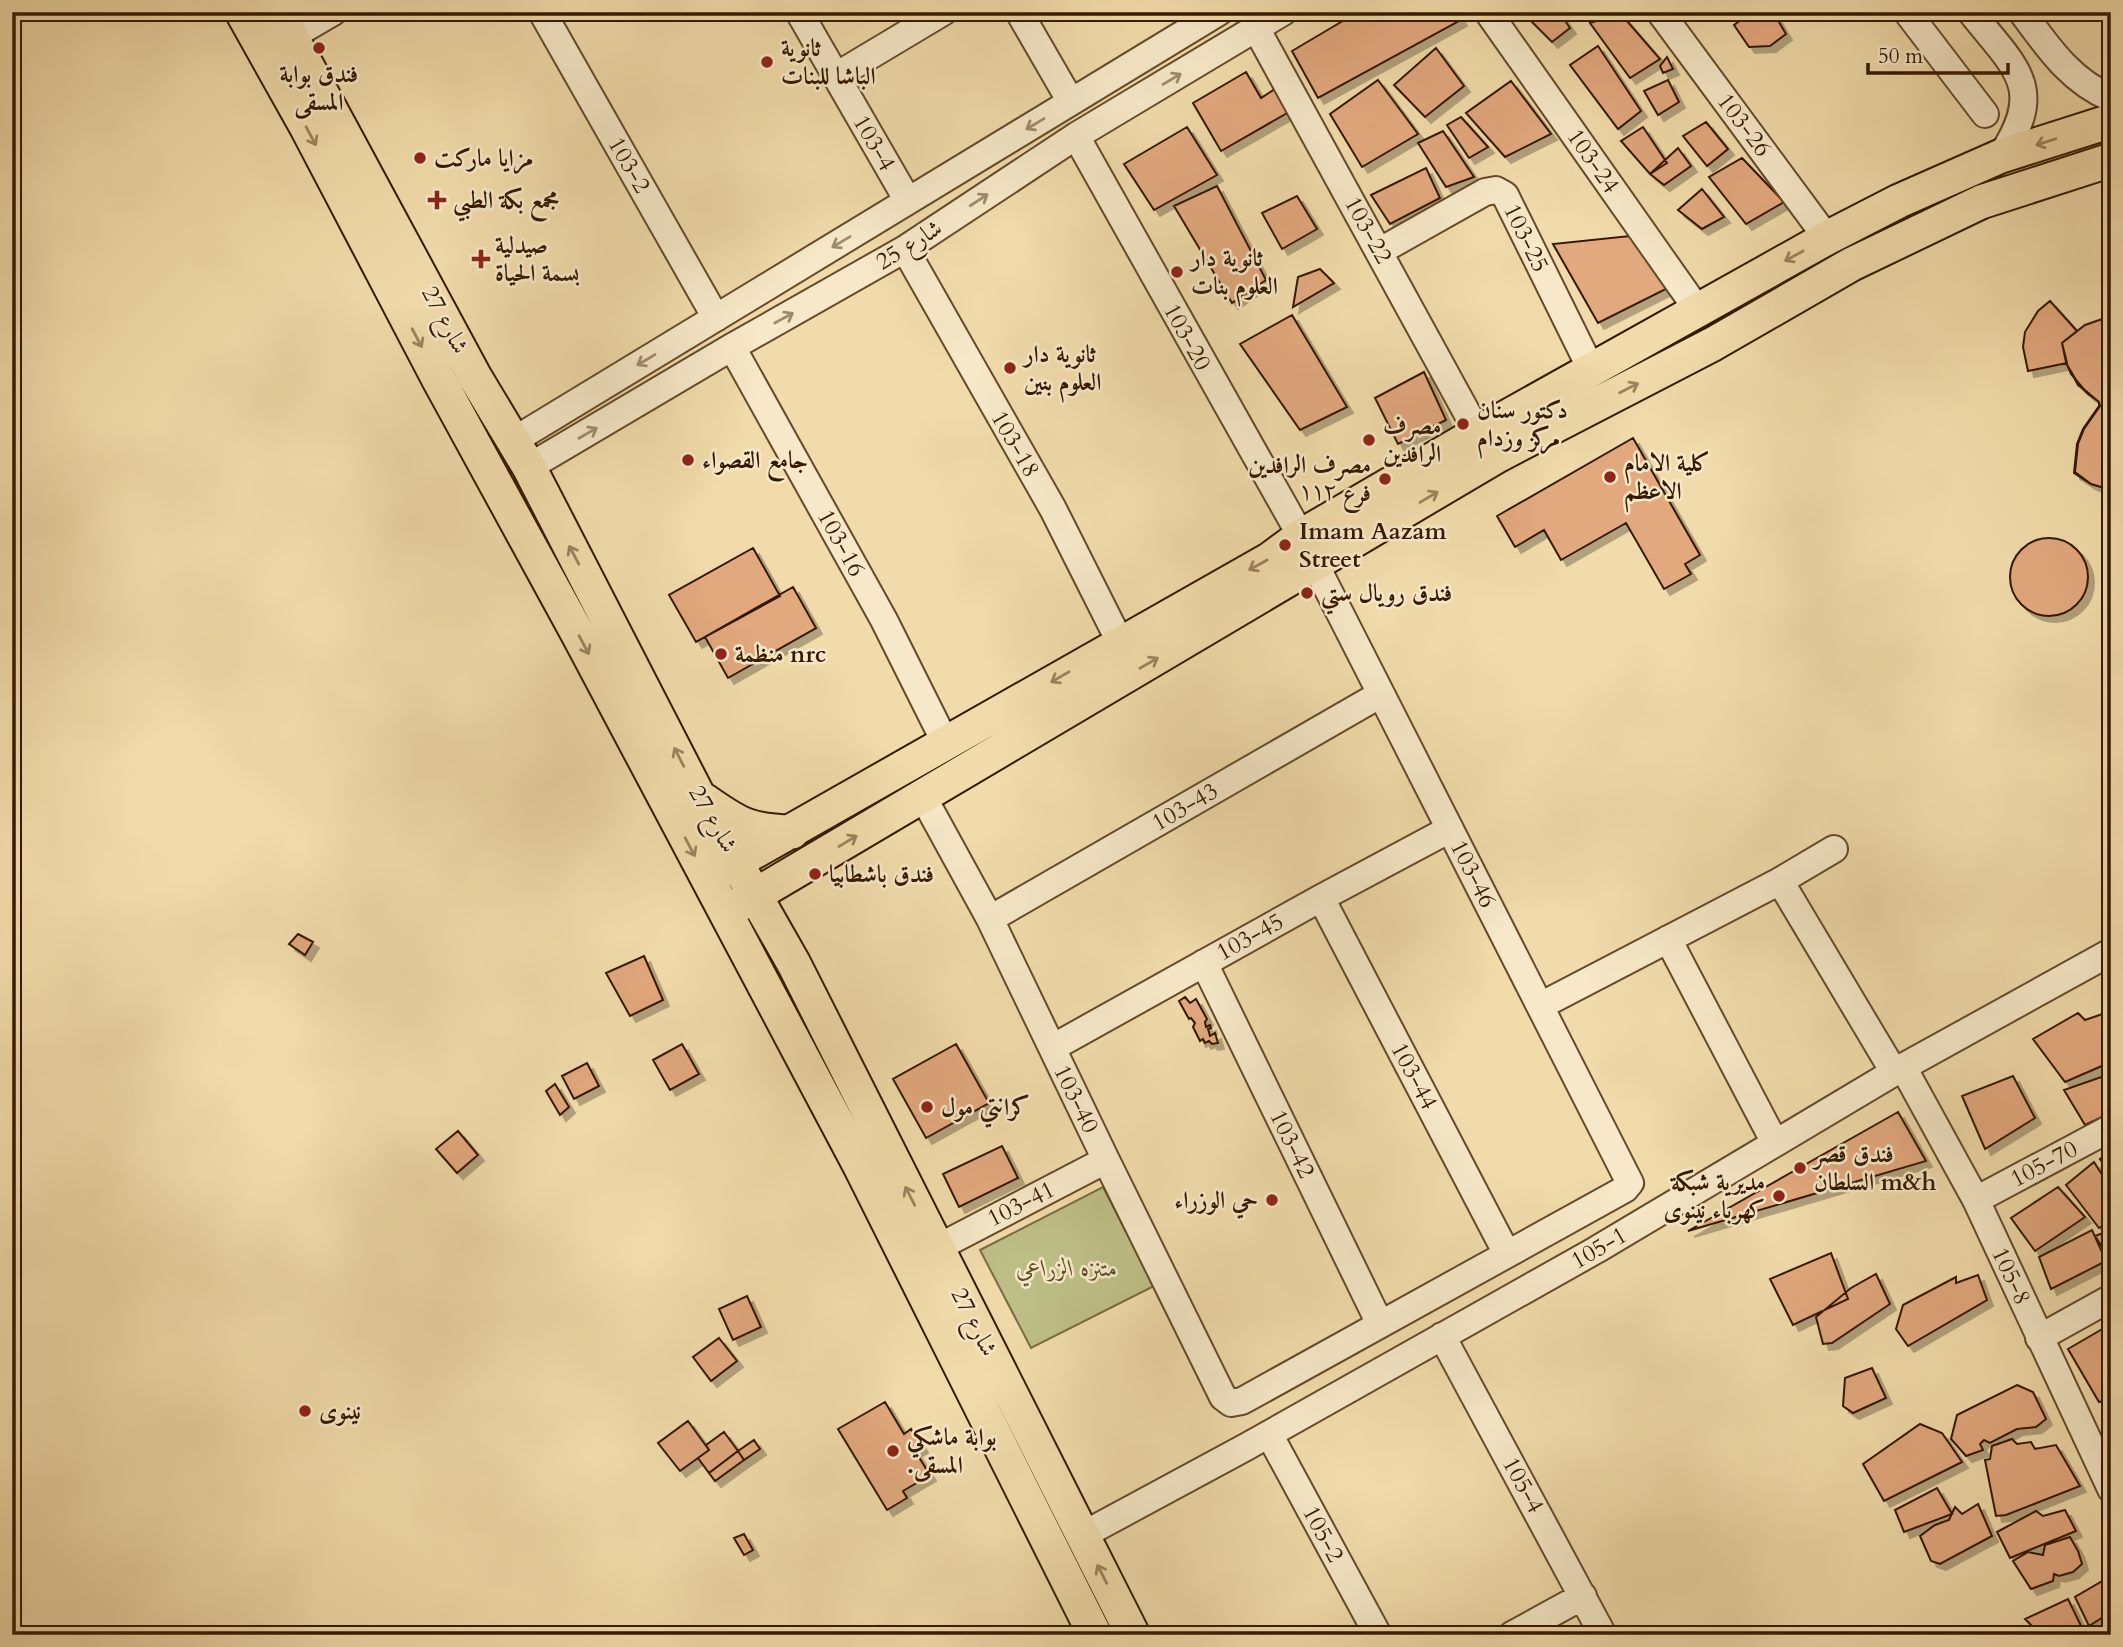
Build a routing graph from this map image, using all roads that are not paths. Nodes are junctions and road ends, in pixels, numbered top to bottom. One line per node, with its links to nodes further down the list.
1 (242, 12): 46 (main road, شارع 27, one-way to 46)
2 (333, 12): 14 (street)
3 (542, 12): 29 (street, 103-2)
4 (799, 12): 16 (street, 103-4)
5 (1020, 12): 18 (street)
6 (1219, 12): 18 (street, شارع 25)
7 (1283, 12): 15 (street, شارع 25)
8 (1488, 12): 28 (street, 103-24)
9 (1660, 12): 25 (street, 103-26)
10 (1907, 12): 19 (street)
11 (1971, 12): 22 (street)
12 (2022, 12): 17 (street)
13 (928, 16): 16 (street)
14 (285, 24): 33 (main road, شارع 27)
15 (1256, 28): 21 (street, شارع 25, one-way to 15); 27 (street, 103-22)
16 (836, 76): 24 (street, 103-4)
17 (2111, 98)
18 (1071, 102): 24 (street, شارع 25, one-way to 24)
19 (1985, 114)
20 (2111, 121): 22 (main road, one-way to 22)
21 (1076, 136): 26 (street, شارع 25, one-way to 21); 34 (street, 103-20)
22 (2001, 156): 25 (main road)
23 (2111, 160): 35 (main road, one-way to 23)
24 (908, 201): 29 (street, شارع 25, one-way to 29)
25 (1827, 238): 28 (main road, one-way to 28)
26 (905, 249): 30 (street, شارع 25, one-way to 26); 36 (street, 103-18)
27 (1380, 251): 31 (street, 103-25); 32 (street, 103-22)
28 (1698, 309): 31 (main road)
29 (716, 318): 33 (street, شارع 25, one-way to 33)
30 (732, 347): 33 (street, شارع 25, one-way to 30); 38 (street, 103-16)
31 (1592, 371): 32 (main road)
32 (1478, 433): 34 (main road)
33 (521, 454): 40 (main road, شارع 27, one-way to 33)
34 (1301, 536): 36 (main road, one-way to 36)
35 (1315, 566): 37 (street, 103-46); 39 (main road, one-way to 35)
36 (1120, 642): 38 (main road, one-way to 38)
37 (1381, 694): 41 (street, 103-46); 51 (street, 103-43)
38 (945, 742): 42 (main road)
39 (922, 795): 45 (main road, one-way to 39); 51 (street, 103-40)
40 (699, 797): 42 (main road); 44 (main road, شارع 27)
41 (1450, 829): 49 (street, 103-45); 56 (street, 103-46)
42 (792, 832): 44 (main road)
43 (1834, 849): 47 (street)
44 (737, 862): 46 (main road); 48 (main road, شارع 27)
45 (804, 868): 48 (main road); 55 (main road)
46 (707, 878): 50 (main road, شارع 27)
47 (1780, 881): 52 (street); 58 (street, 105-8)
48 (756, 895): 50 (main road); 55 (main road, شارع 27)
49 (1321, 898): 54 (street, 103-45); 66 (street, 103-44)
50 (726, 913): 75 (main road, شارع 27)
51 (990, 919): 57 (street, 103-40)
52 (1668, 939): 56 (street); 60 (street)
53 (2111, 952): 58 (street, 105-1)
54 (1204, 963): 57 (street, 103-45); 68 (street, 103-42)
55 (794, 964): 64 (main road, شارع 27, one-way to 55)
56 (1540, 1006): 63 (street, 103-46)
57 (1052, 1048): 61 (street, 103-40)
58 (1898, 1069): 60 (street, 105-1); 62 (street, 105-8)
59 (2111, 1128): 62 (street, 105-70)
60 (1775, 1143): 65 (street, 105-1)
61 (1106, 1160): 64 (street, 103-41); 68 (street, 103-40)
62 (1976, 1200): 70 (street, 105-8)
63 (1576, 1216): 65 (street); 66 (street)
64 (937, 1248): 73 (main road, شارع 27)
65 (1596, 1251): 69 (street, 105-1)
66 (1507, 1254): 68 (street)
67 (2111, 1298): 70 (street)
68 (1380, 1324)
69 (1442, 1336): 71 (street, 105-1); 74 (street, 105-4)
70 (2039, 1338): 72 (street, 105-8)
71 (1269, 1434): 73 (street, 105-1); 77 (street, 105-2)
72 (2109, 1478)
73 (1083, 1535): 76 (main road, شارع 27, one-way to 73)
74 (1583, 1596): 78 (street); 79 (street, 105-4)
75 (1095, 1635)
76 (1133, 1635)
77 (1378, 1635)
78 (1512, 1635)
79 (1603, 1635)

